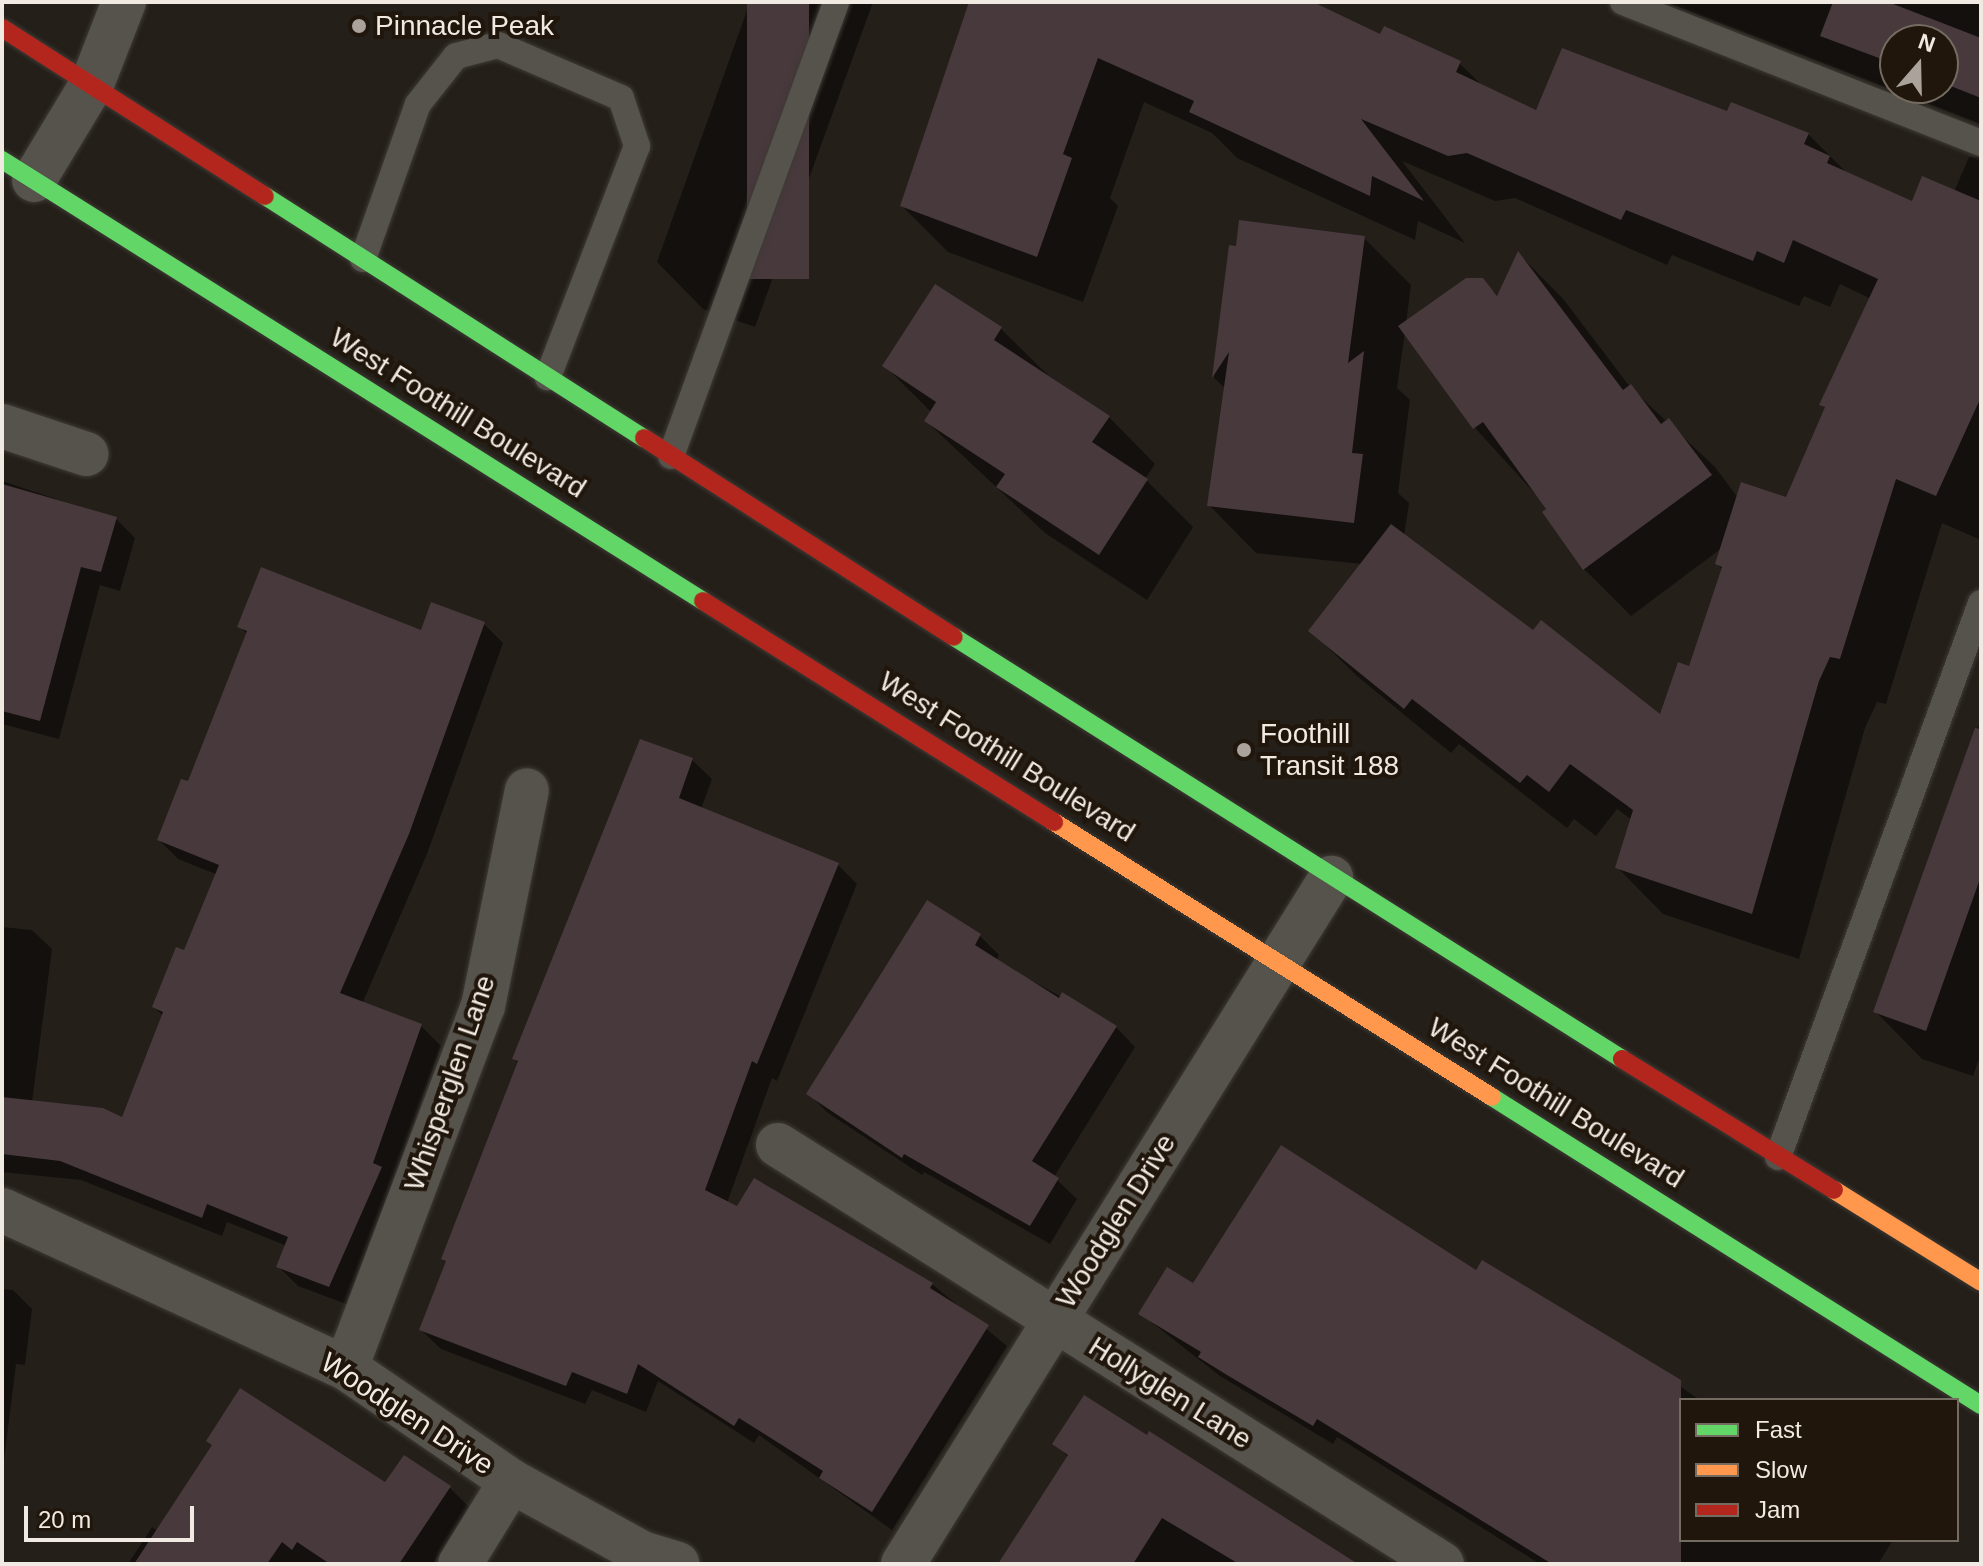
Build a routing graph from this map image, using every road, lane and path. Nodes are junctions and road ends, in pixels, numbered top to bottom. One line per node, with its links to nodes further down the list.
1 (124, 2): 5 (street)
2 (836, 2): 12 (lane)
3 (1623, 2): 6 (lane)
4 (2, 28): 5 (main road)
5 (92, 84): 7 (street); 8 (main road)
6 (1981, 143)
7 (18, 170): 16 (main road, West Foothill Boulevard)
8 (363, 259): 9 (main road); 9 (lane)
9 (548, 377): 12 (main road)
10 (2, 426): 11 (street)
11 (86, 454)
12 (671, 456): 15 (main road)
13 (1981, 603): 18 (lane)
14 (527, 790): 22 (street, Whisperglen Lane)
15 (1331, 878): 16 (street, Woodglen Drive); 18 (main road)
16 (1279, 961): 21 (street, Woodglen Drive); 23 (main road, West Foothill Boulevard)
17 (778, 1145): 21 (street, Hollyglen Lane)
18 (1778, 1157): 20 (main road)
19 (2, 1210): 22 (street, Woodglen Drive)
20 (1981, 1282)
21 (1054, 1320): 27 (street, Woodglen Drive); 28 (street, Hollyglen Lane)
22 (346, 1368): 24 (street, Woodglen Drive)
23 (1981, 1405)
24 (511, 1481): 25 (street); 26 (street, Woodglen Drive)
25 (460, 1564)
26 (677, 1564)
27 (903, 1564)
28 (1442, 1564)

